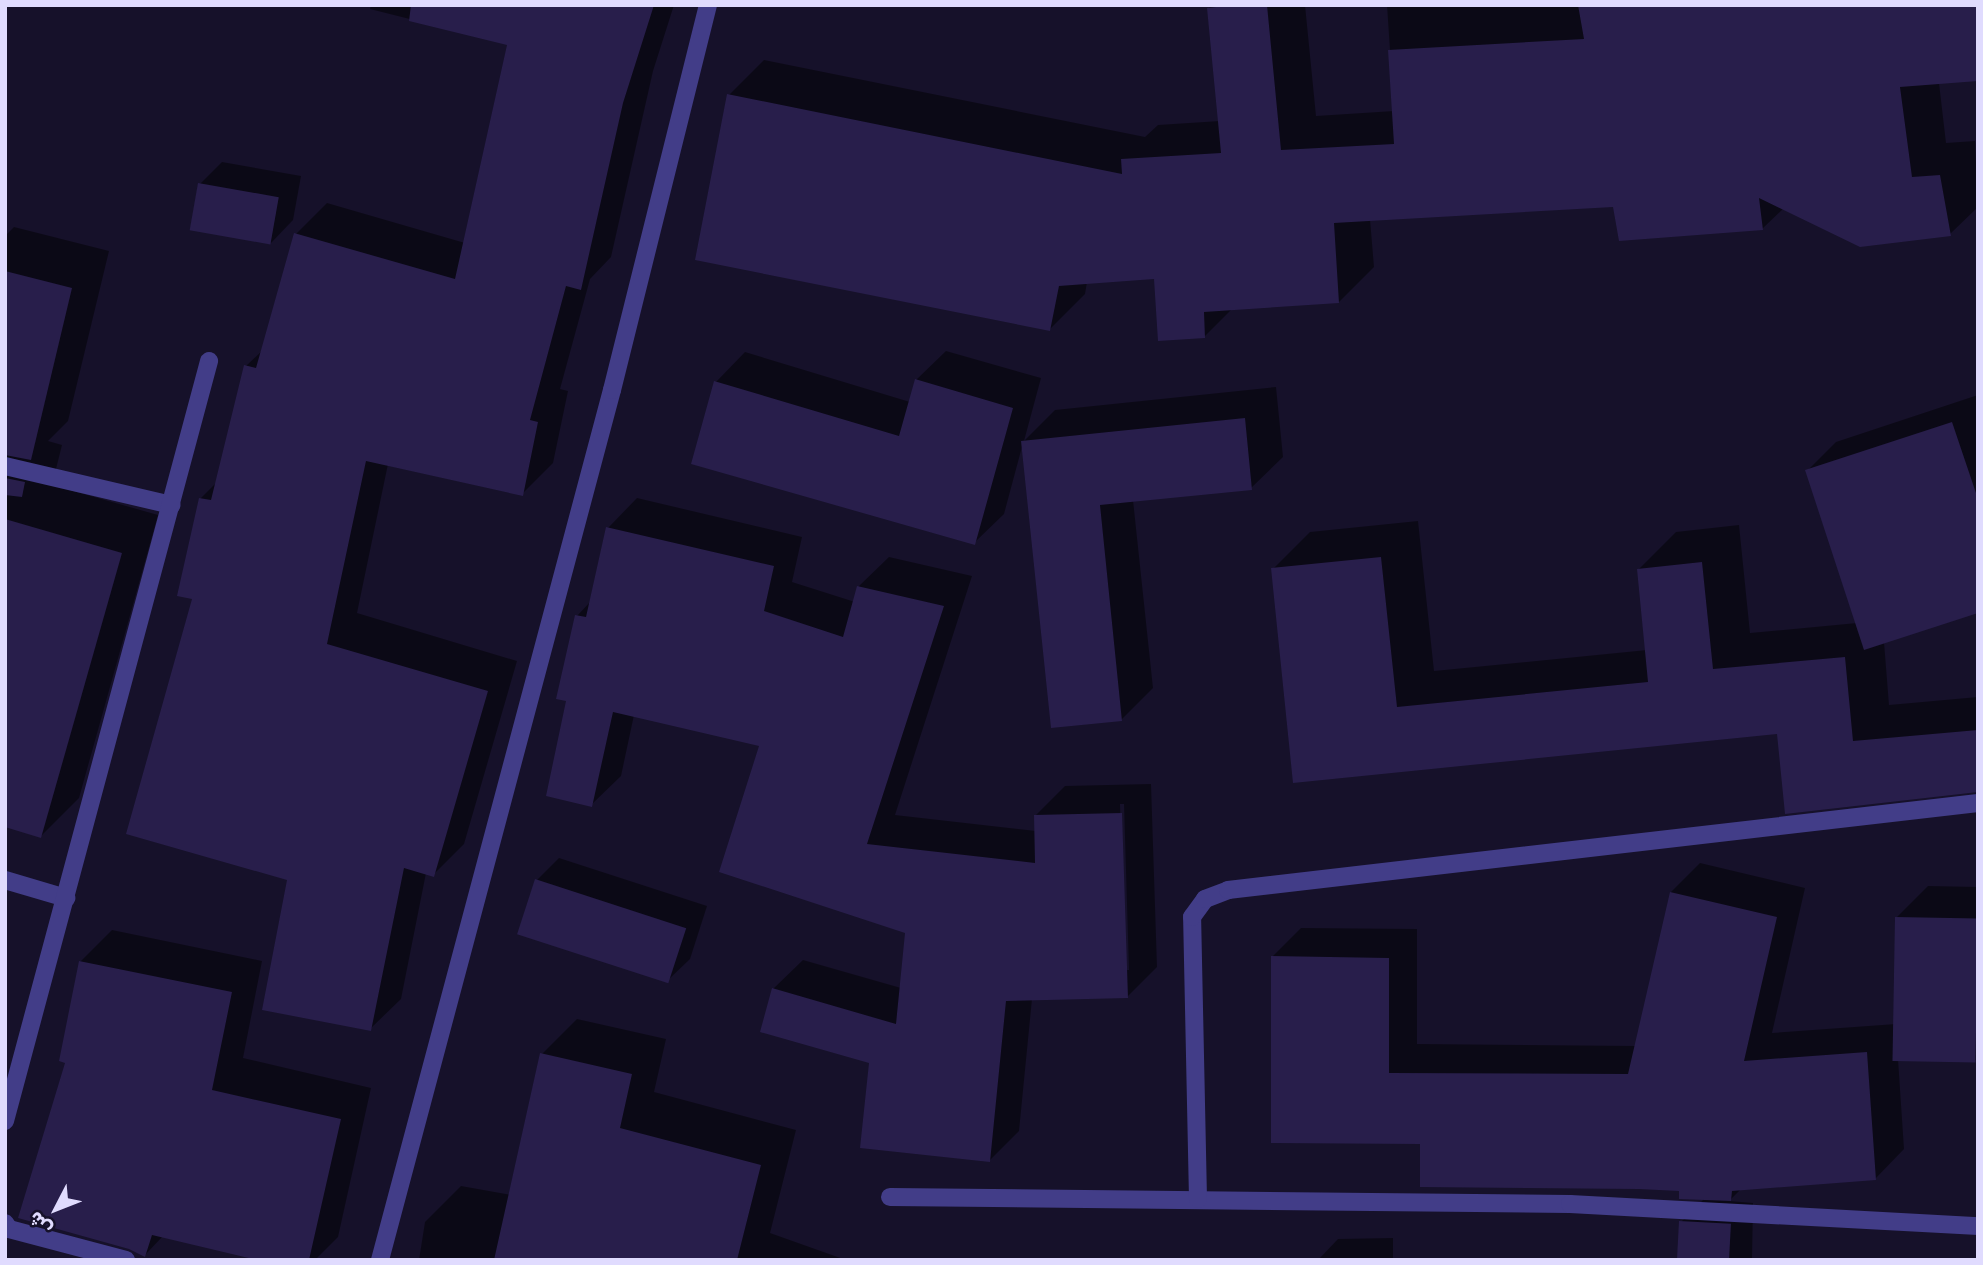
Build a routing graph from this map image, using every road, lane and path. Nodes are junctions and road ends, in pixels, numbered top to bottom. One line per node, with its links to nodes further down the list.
1 (708, 5): 14 (street)
2 (209, 361): 4 (street)
3 (5, 466): 4 (street)
4 (171, 505): 7 (street)
5 (1978, 803): 10 (street)
6 (5, 880): 7 (street)
7 (66, 898): 8 (street)
8 (5, 1121)
9 (890, 1196): 10 (street)
10 (1198, 1199): 12 (street)
11 (5, 1223): 13 (street)
12 (1978, 1226)
13 (126, 1260)
14 (380, 1260)

